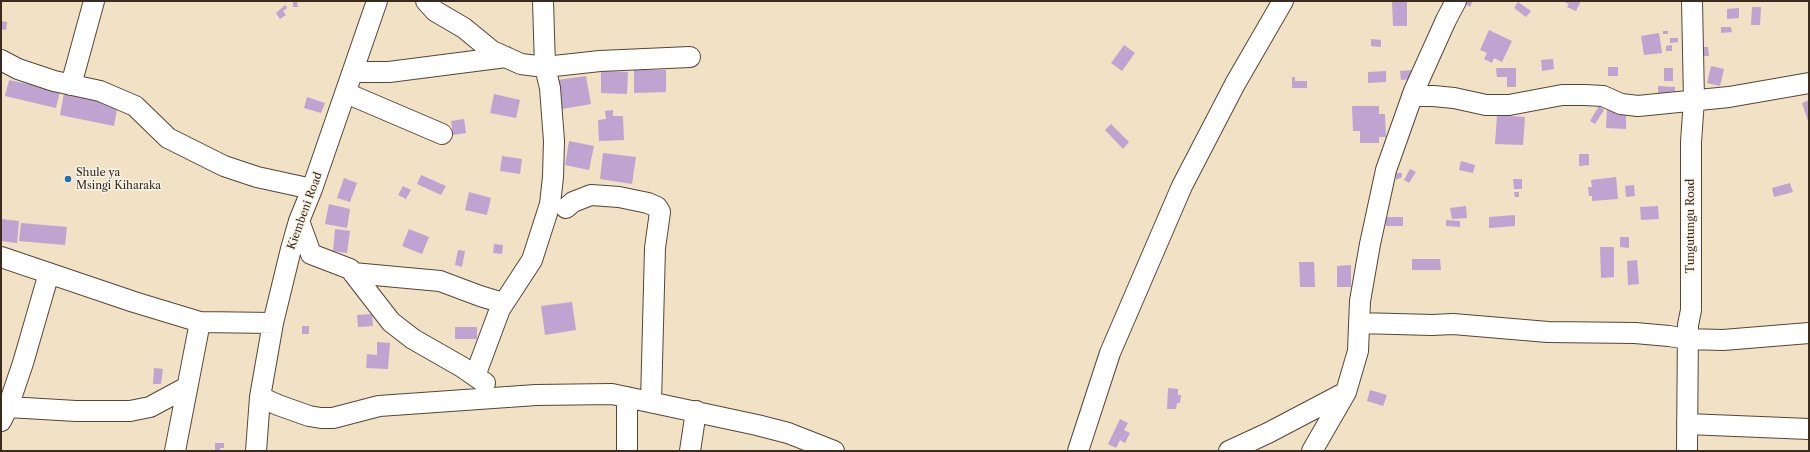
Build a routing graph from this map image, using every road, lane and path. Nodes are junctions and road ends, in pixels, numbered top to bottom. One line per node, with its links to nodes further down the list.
1 (94, 1): 14 (street)
2 (377, 1): 12 (street, Kiembeni Road)
3 (426, 1): 8 (street)
4 (543, 1): 11 (street)
5 (1283, 1): 48 (street)
6 (1456, 1): 16 (street)
7 (1692, 1): 17 (street, Tungutungu Road)
8 (506, 57): 11 (street); 12 (street)
9 (690, 58): 11 (street)
10 (1, 60): 14 (street)
11 (545, 67): 25 (street)
12 (353, 72): 15 (street, Kiembeni Road)
13 (1809, 83): 17 (street)
14 (71, 85): 19 (street)
15 (346, 93): 18 (street); 19 (street, Kiembeni Road)
16 (1412, 96): 17 (street); 28 (street)
17 (1694, 100): 30 (street, Tungutungu Road)
18 (442, 134)
19 (312, 189): 21 (street, Kiembeni Road)
20 (566, 208): 37 (street)
21 (298, 221): 24 (street); 27 (street, Kiembeni Road)
22 (1, 257): 23 (street)
23 (48, 273): 26 (street); 39 (street)
24 (353, 273): 25 (street); 31 (street)
25 (503, 303): 31 (street)
26 (200, 322): 27 (street); 32 (street)
27 (274, 323): 34 (street, Kiembeni Road)
28 (1359, 323): 30 (street); 33 (street)
29 (1809, 333): 30 (street)
30 (1688, 340): 41 (street, Tungutungu Road)
31 (475, 376): 35 (street)
32 (187, 387): 39 (street); 44 (street)
33 (1346, 392): 42 (street); 49 (street)
34 (260, 397): 35 (street); 45 (street, Kiembeni Road)
35 (505, 397): 36 (street)
36 (627, 397): 37 (street); 46 (street)
37 (651, 402): 38 (street)
38 (696, 412): 43 (street); 47 (street)
39 (4, 414)
40 (1809, 429): 41 (street)
41 (1685, 442)
42 (1320, 449)
43 (829, 450)
44 (175, 451)
45 (256, 451)
46 (627, 451)
47 (690, 451)
48 (1078, 451)
49 (1229, 451)

